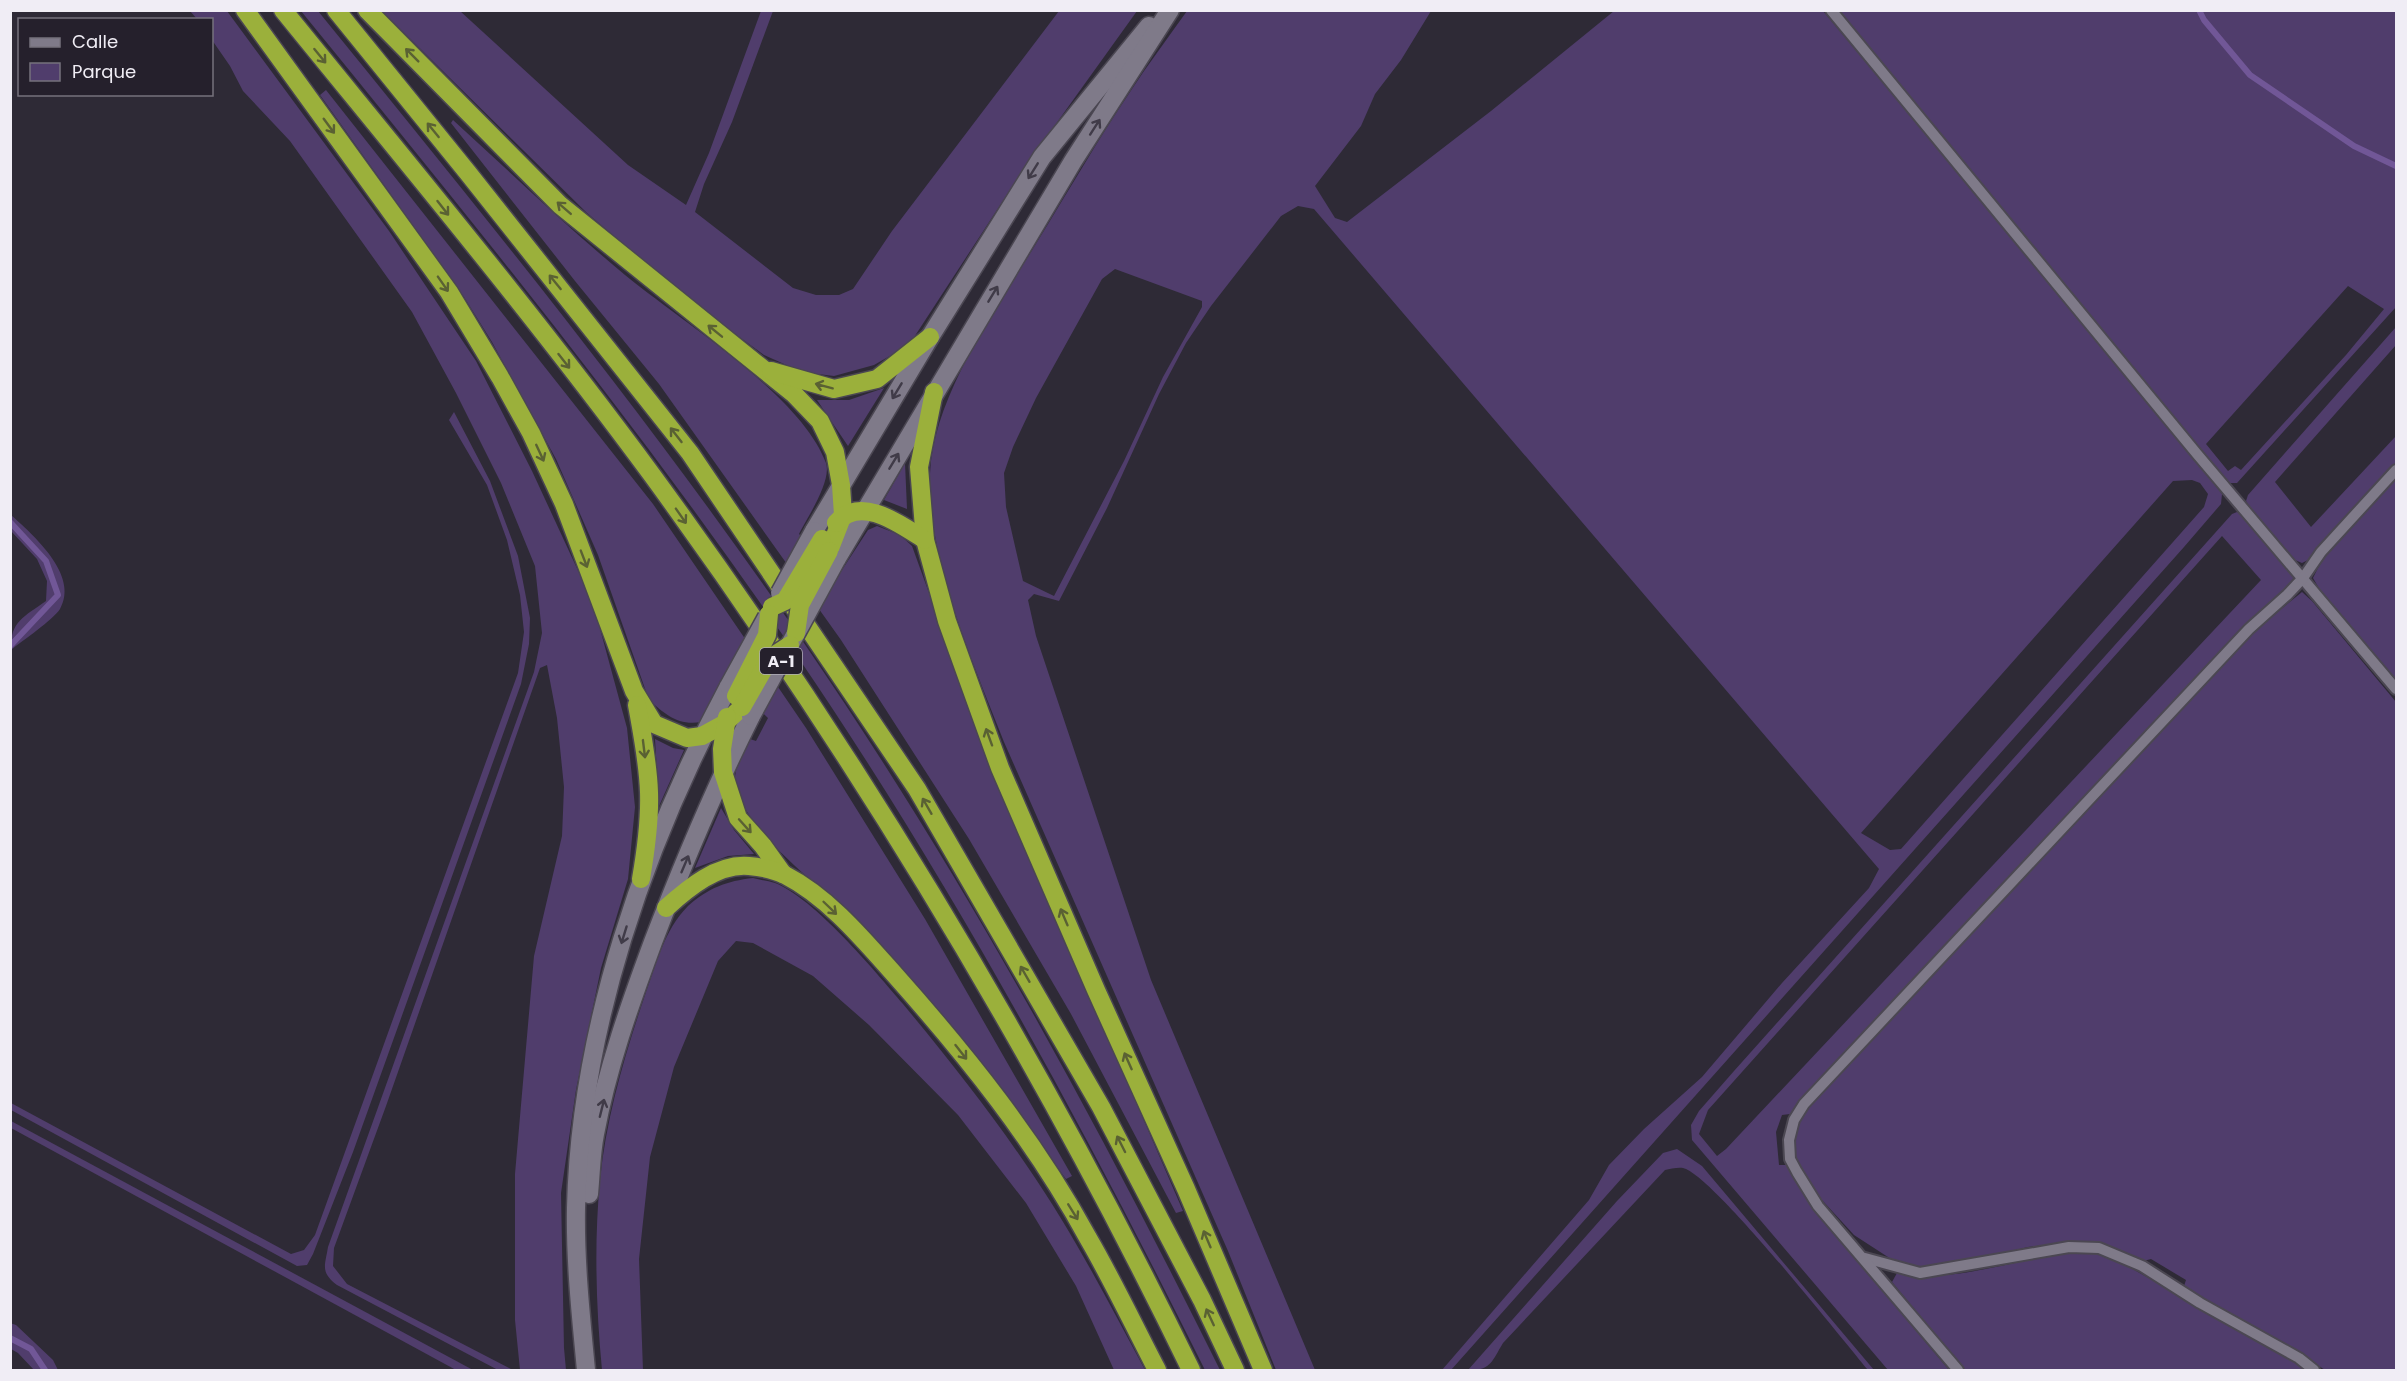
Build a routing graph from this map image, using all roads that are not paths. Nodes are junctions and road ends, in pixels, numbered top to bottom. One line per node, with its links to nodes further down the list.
1 (245, 10): 19 (highway, one-way to 19)
2 (283, 10): 31 (highway, A-1, one-way to 31)
3 (336, 10): 32 (highway, A-1, one-way to 3)
4 (367, 10): 9 (highway, one-way to 4)
5 (1161, 10): 8 (street, one-way to 8)
6 (1170, 10): 10 (street, one-way to 6)
7 (1831, 10): 17 (lane)
8 (930, 337): 9 (highway, one-way to 9); 12 (street, one-way to 12)
9 (761, 368): 12 (highway)
10 (934, 392): 13 (street, one-way to 10); 15 (highway)
11 (2397, 470): 17 (lane)
12 (841, 485): 14 (highway); 16 (street)
13 (864, 512): 14 (highway); 15 (highway); 16 (street)
14 (843, 515): 16 (highway)
15 (925, 540): 33 (highway, one-way to 15)
16 (825, 545): 20 (highway, bridge); 20 (highway, bridge)
17 (2303, 578): 18 (lane); 27 (lane)
18 (2397, 689)
19 (634, 691): 22 (highway); 25 (highway, one-way to 25)
20 (739, 701): 21 (highway); 22 (street); 23 (street)
21 (724, 724): 22 (highway); 23 (highway)
22 (702, 736): 25 (street)
23 (723, 772): 24 (highway, one-way to 24); 26 (street, one-way to 23)
24 (783, 874): 26 (highway); 30 (highway, one-way to 30)
25 (641, 879): 28 (street, one-way to 28)
26 (666, 908): 28 (street, one-way to 26)
27 (1864, 1258): 34 (lane); 35 (lane)
28 (579, 1291): 29 (street)
29 (586, 1371)
30 (1157, 1371)
31 (1191, 1371)
32 (1235, 1371)
33 (1263, 1371)
34 (1958, 1371)
35 (2314, 1371)

